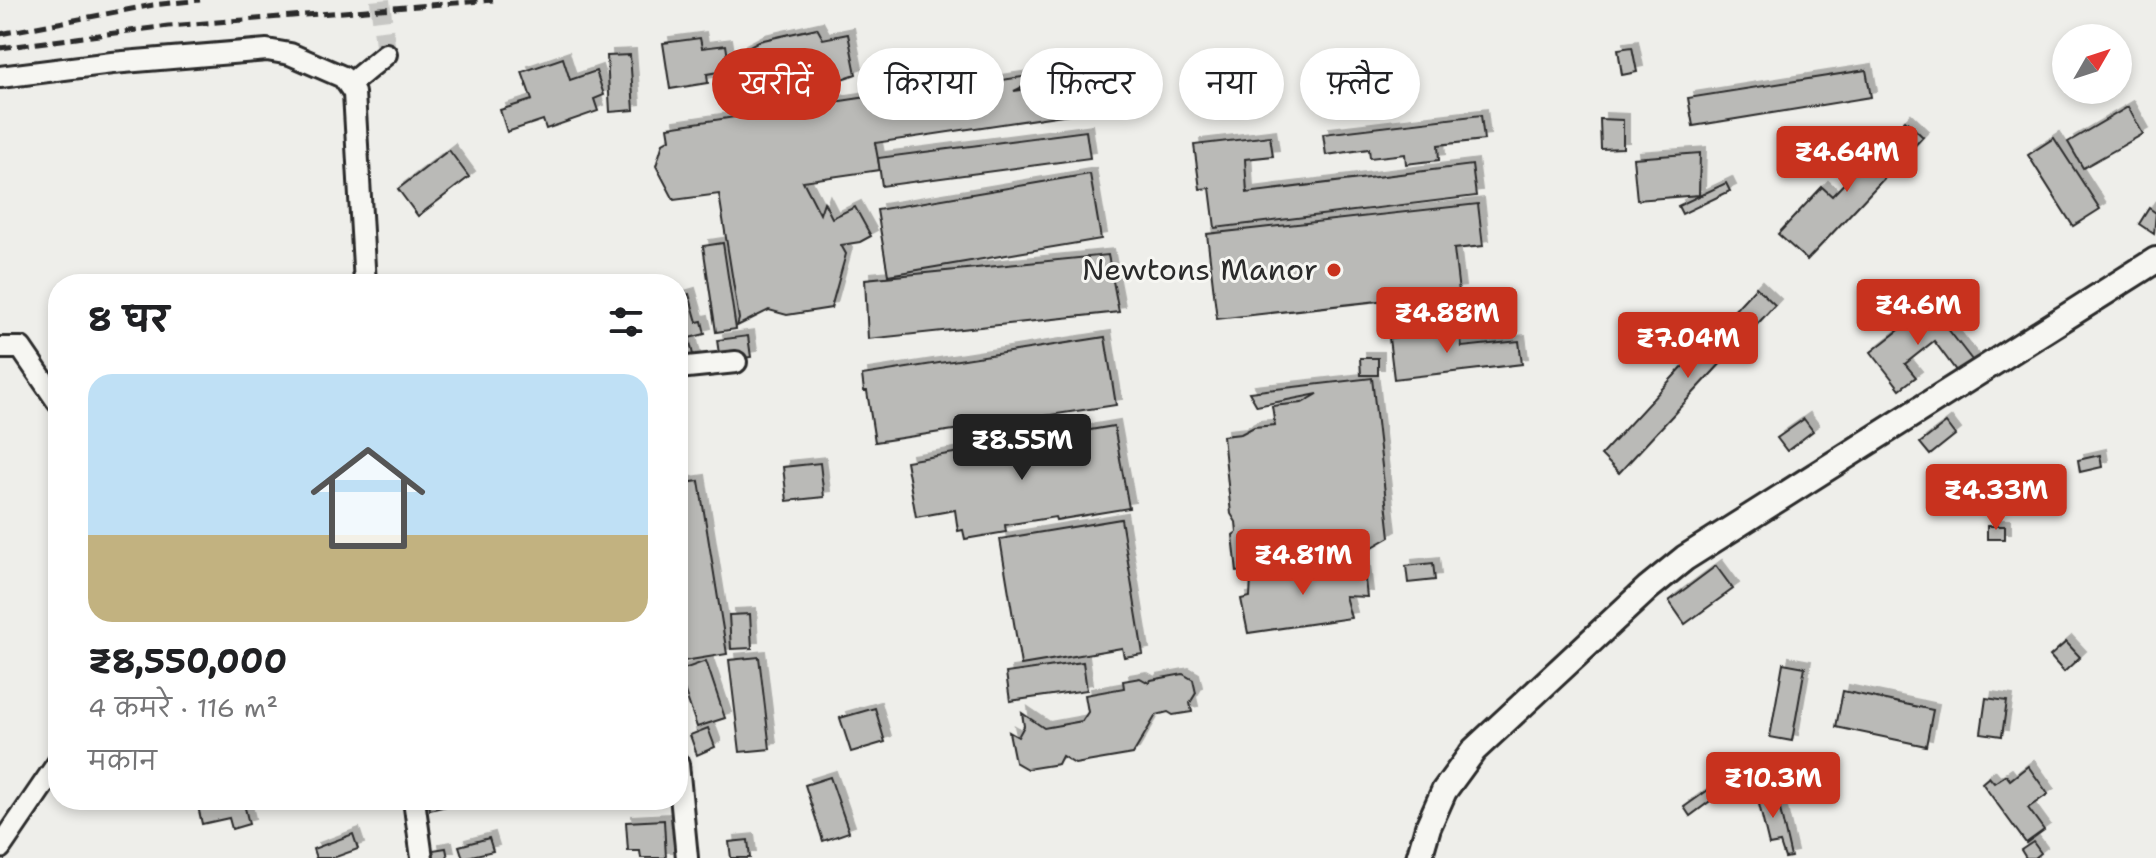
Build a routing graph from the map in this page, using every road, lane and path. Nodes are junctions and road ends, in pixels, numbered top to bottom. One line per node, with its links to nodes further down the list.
1 (386, 54): 3 (street)
2 (0, 77): 3 (street)
3 (350, 84): 5 (street)
4 (2156, 260): 16 (street)
5 (364, 274)
6 (0, 348): 9 (street)
7 (736, 362): 8 (street)
8 (688, 367)
9 (48, 387)
10 (48, 778): 13 (street)
11 (415, 810): 14 (street)
12 (682, 810): 15 (street)
13 (0, 848)
14 (422, 858)
15 (687, 858)
16 (1419, 858)

